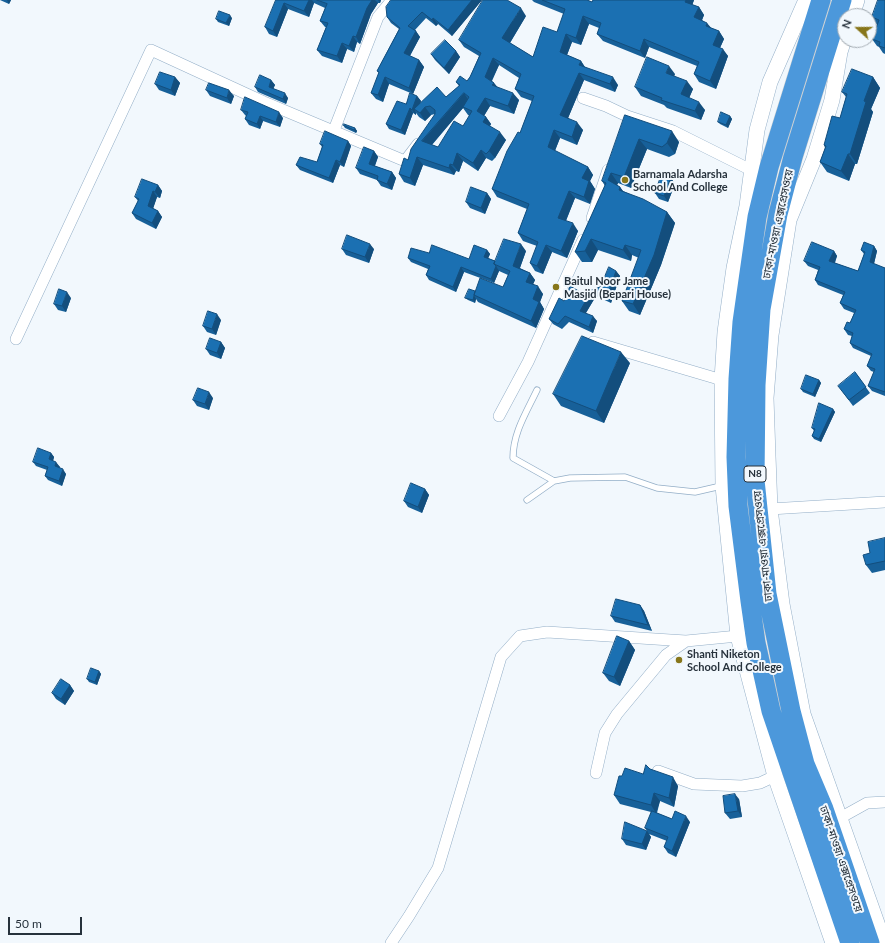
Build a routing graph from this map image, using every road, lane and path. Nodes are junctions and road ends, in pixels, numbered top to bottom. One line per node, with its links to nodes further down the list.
1 (392, 0): 7 (street)
2 (806, 0): 10 (main road)
3 (821, 0): 30 (highway, ঢাকা-মাওয়া এক্সপ্রেসওয়ে / N8)
4 (842, 0): 31 (highway, ঢাকা-মাওয়া এক্সপ্রেসওয়ে / N8)
5 (841, 48): 20 (main road)
6 (583, 98): 10 (street)
7 (334, 130): 8 (street); 11 (street)
8 (426, 132)
9 (612, 159): 15 (street)
10 (751, 170): 13 (main road)
11 (16, 339)
12 (593, 342): 13 (street)
13 (722, 380): 17 (main road)
14 (537, 390): 16 (lane)
15 (499, 416)
16 (554, 481): 17 (lane); 18 (lane)
17 (724, 486): 21 (main road)
18 (526, 500)
19 (885, 502): 20 (street)
20 (770, 509): 27 (main road)
21 (738, 636): 22 (street); 25 (main road)
22 (686, 641): 24 (street); 28 (street)
23 (658, 772): 25 (street)
24 (596, 773)
25 (775, 776): 29 (main road)
26 (885, 802): 27 (street)
27 (840, 818): 32 (main road)
28 (391, 943)
29 (833, 943)
30 (850, 943)
31 (870, 943)
32 (884, 943)

